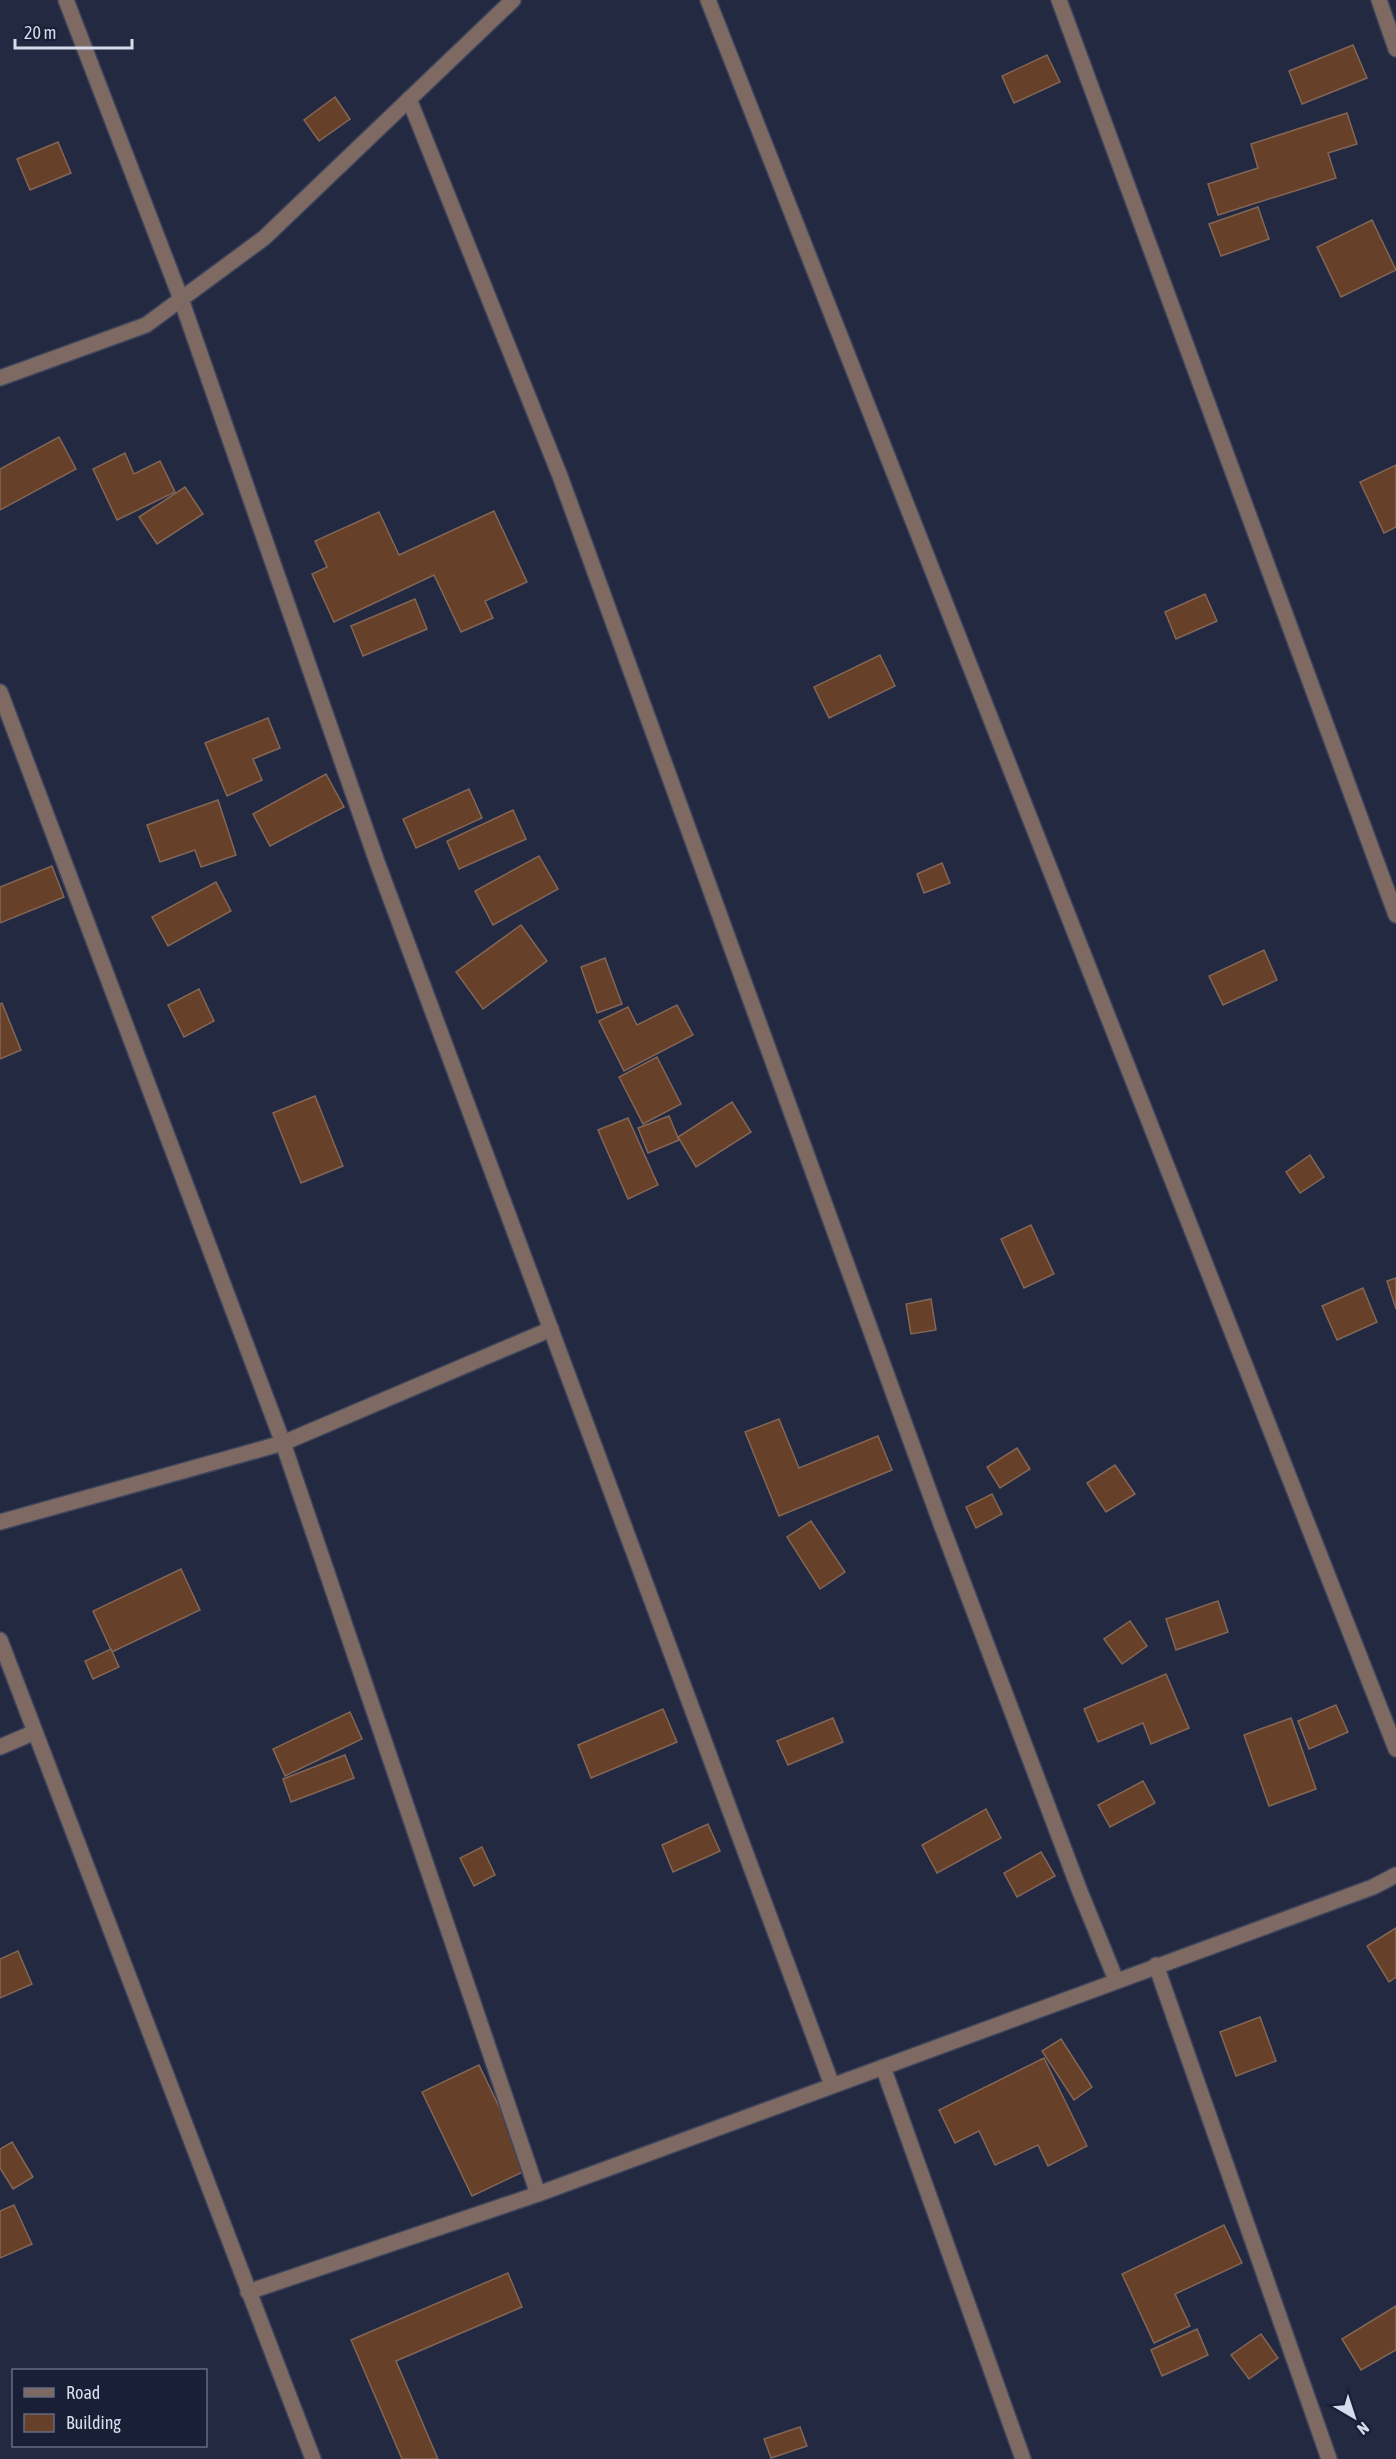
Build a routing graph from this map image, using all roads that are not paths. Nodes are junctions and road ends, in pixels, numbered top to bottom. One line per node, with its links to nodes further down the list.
1 (66, 0): 8 (street)
2 (513, 0): 7 (street)
3 (708, 0): 18 (street)
4 (1059, 0): 11 (street)
5 (1379, 0): 6 (street)
6 (1396, 49)
7 (409, 99): 8 (street); 21 (street)
8 (181, 299): 9 (street); 12 (street)
9 (0, 378)
10 (0, 692): 13 (street)
11 (1396, 915)
12 (551, 1329): 13 (street); 23 (street)
13 (283, 1443): 14 (street); 24 (street)
14 (0, 1522)
15 (0, 1640): 16 (street)
16 (35, 1732): 17 (street); 25 (street)
17 (0, 1747)
18 (1396, 1749)
19 (1396, 1875): 20 (street)
20 (1156, 1965): 21 (street); 28 (street)
21 (1116, 1980): 22 (street)
22 (883, 2067): 23 (street); 27 (street)
23 (832, 2085): 24 (street)
24 (538, 2194): 25 (street)
25 (248, 2292): 26 (street)
26 (313, 2459)
27 (1023, 2459)
28 (1329, 2459)

